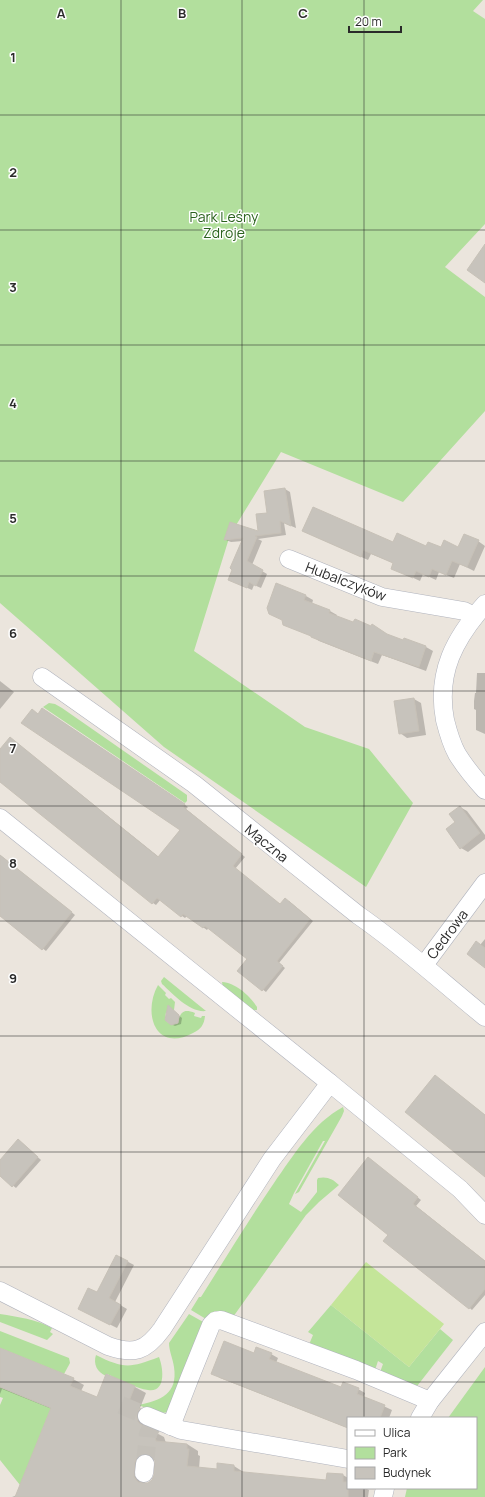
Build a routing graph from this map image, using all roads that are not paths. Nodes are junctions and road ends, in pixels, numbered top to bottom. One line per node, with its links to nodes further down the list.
1 (289, 559): 2 (street, Hubalczyków)
2 (479, 610): 4 (street, Hubalczyków)
3 (42, 677): 7 (street, Mączna)
4 (485, 790)
5 (0, 818): 9 (street)
6 (485, 883): 7 (street, Cedrowa)
7 (424, 965): 8 (street, Mączna)
8 (485, 1017)
9 (330, 1083): 10 (street); 11 (street)
10 (485, 1215)
11 (0, 1291)
12 (485, 1332): 13 (street)
13 (430, 1401): 14 (street); 16 (street)
14 (421, 1417)
15 (151, 1420): 16 (street)
16 (171, 1426): 17 (street)
17 (347, 1458)

